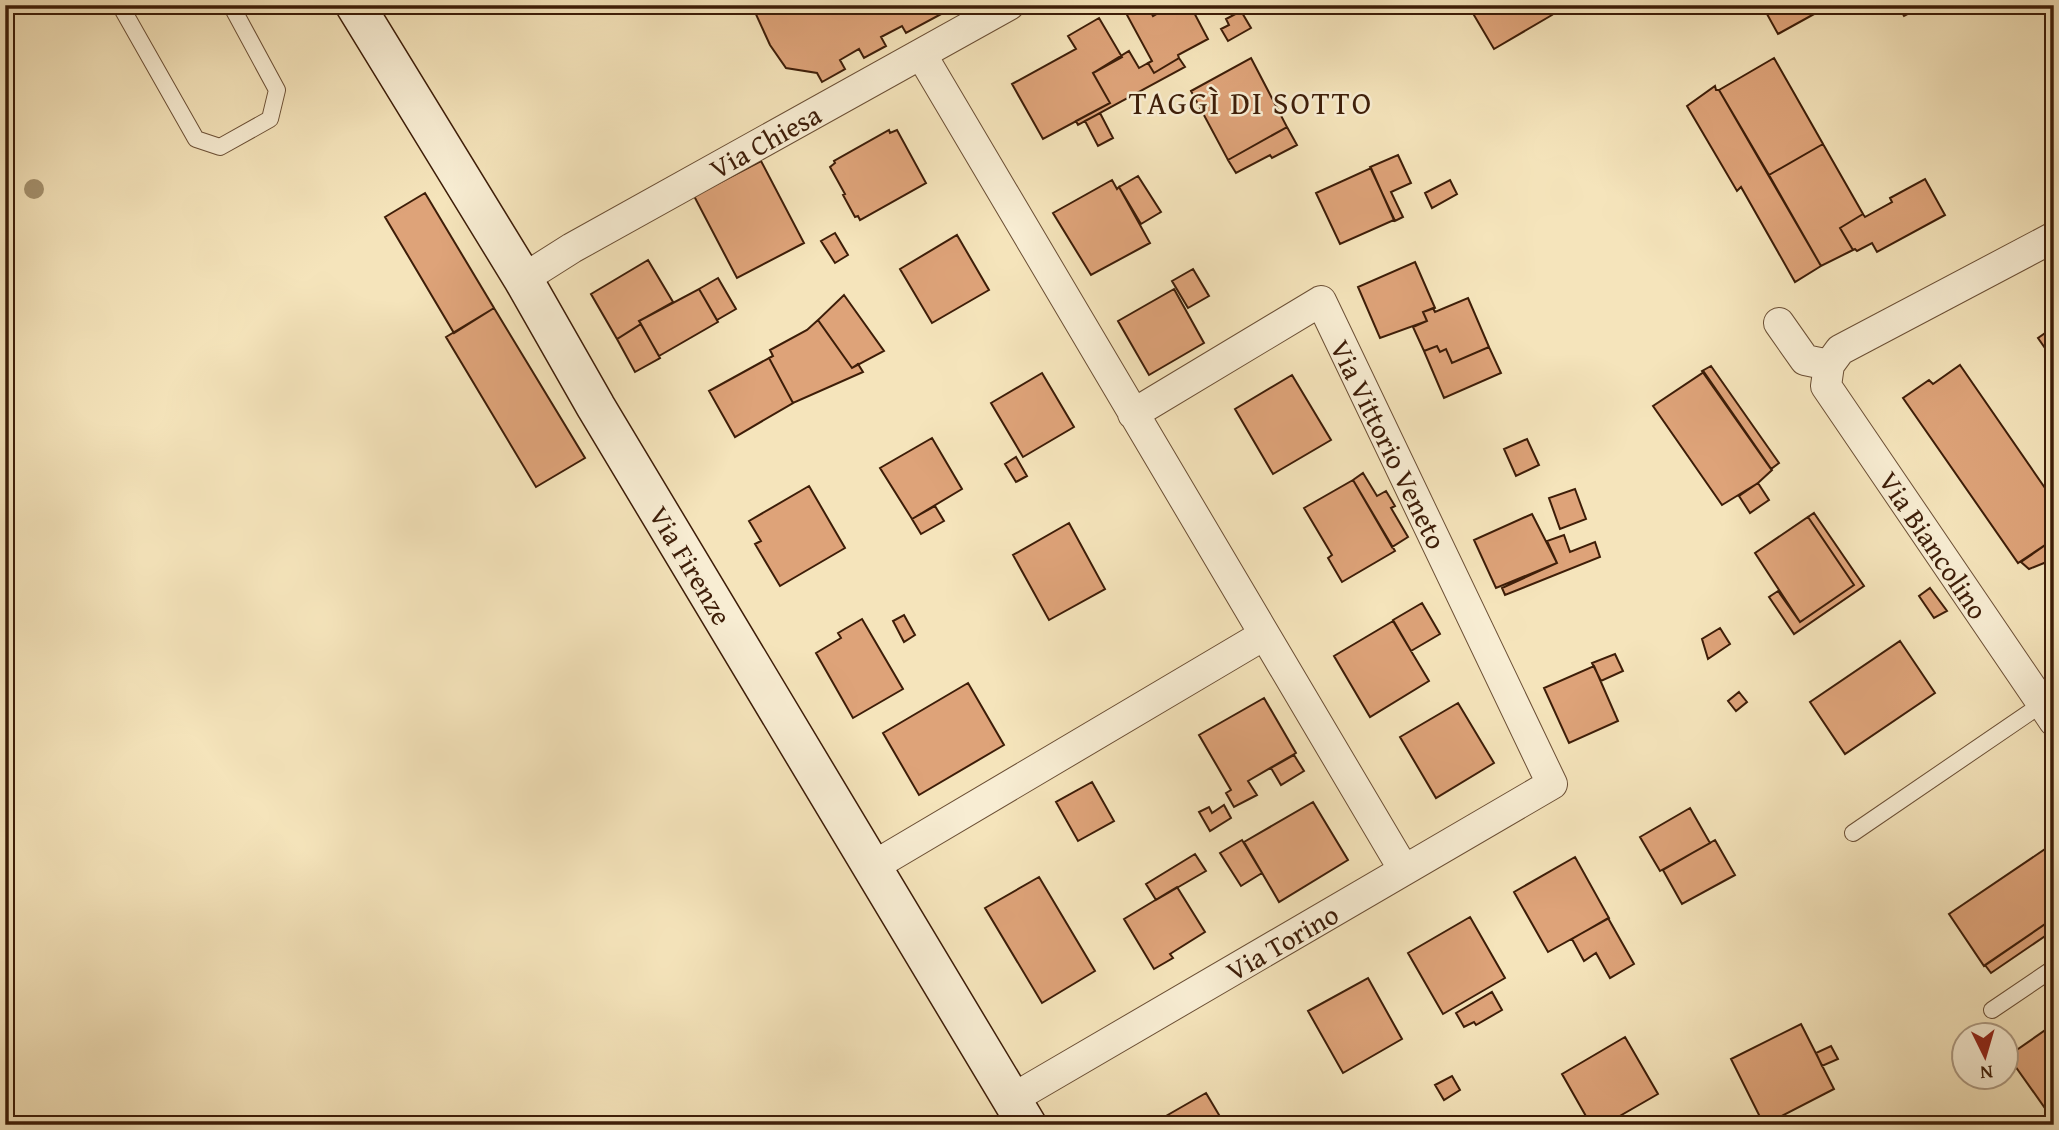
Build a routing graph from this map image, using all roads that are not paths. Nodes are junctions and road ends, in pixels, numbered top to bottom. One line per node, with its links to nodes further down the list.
1 (120, 5): 2 (lane)
2 (231, 5)
3 (355, 5): 7 (main road, Via Firenze)
4 (1009, 5): 5 (street, Via Chiesa)
5 (921, 54): 7 (street, Via Chiesa); 10 (street)
6 (2054, 236): 9 (street)
7 (523, 279): 15 (main road, Via Firenze)
8 (1779, 323): 9 (street)
9 (1829, 365): 12 (street, Via Biancolino)
10 (1133, 414): 11 (street); 13 (street, Via Vittorio Veneto)
11 (1264, 635): 15 (street); 16 (street)
12 (2048, 713): 14 (lane)
13 (1552, 784): 16 (street, Via Torino)
14 (1853, 833)
15 (872, 867): 19 (main road, Via Firenze)
16 (1404, 870): 19 (street, Via Torino)
17 (2054, 968): 18 (lane)
18 (1992, 1010)
19 (1020, 1112)

